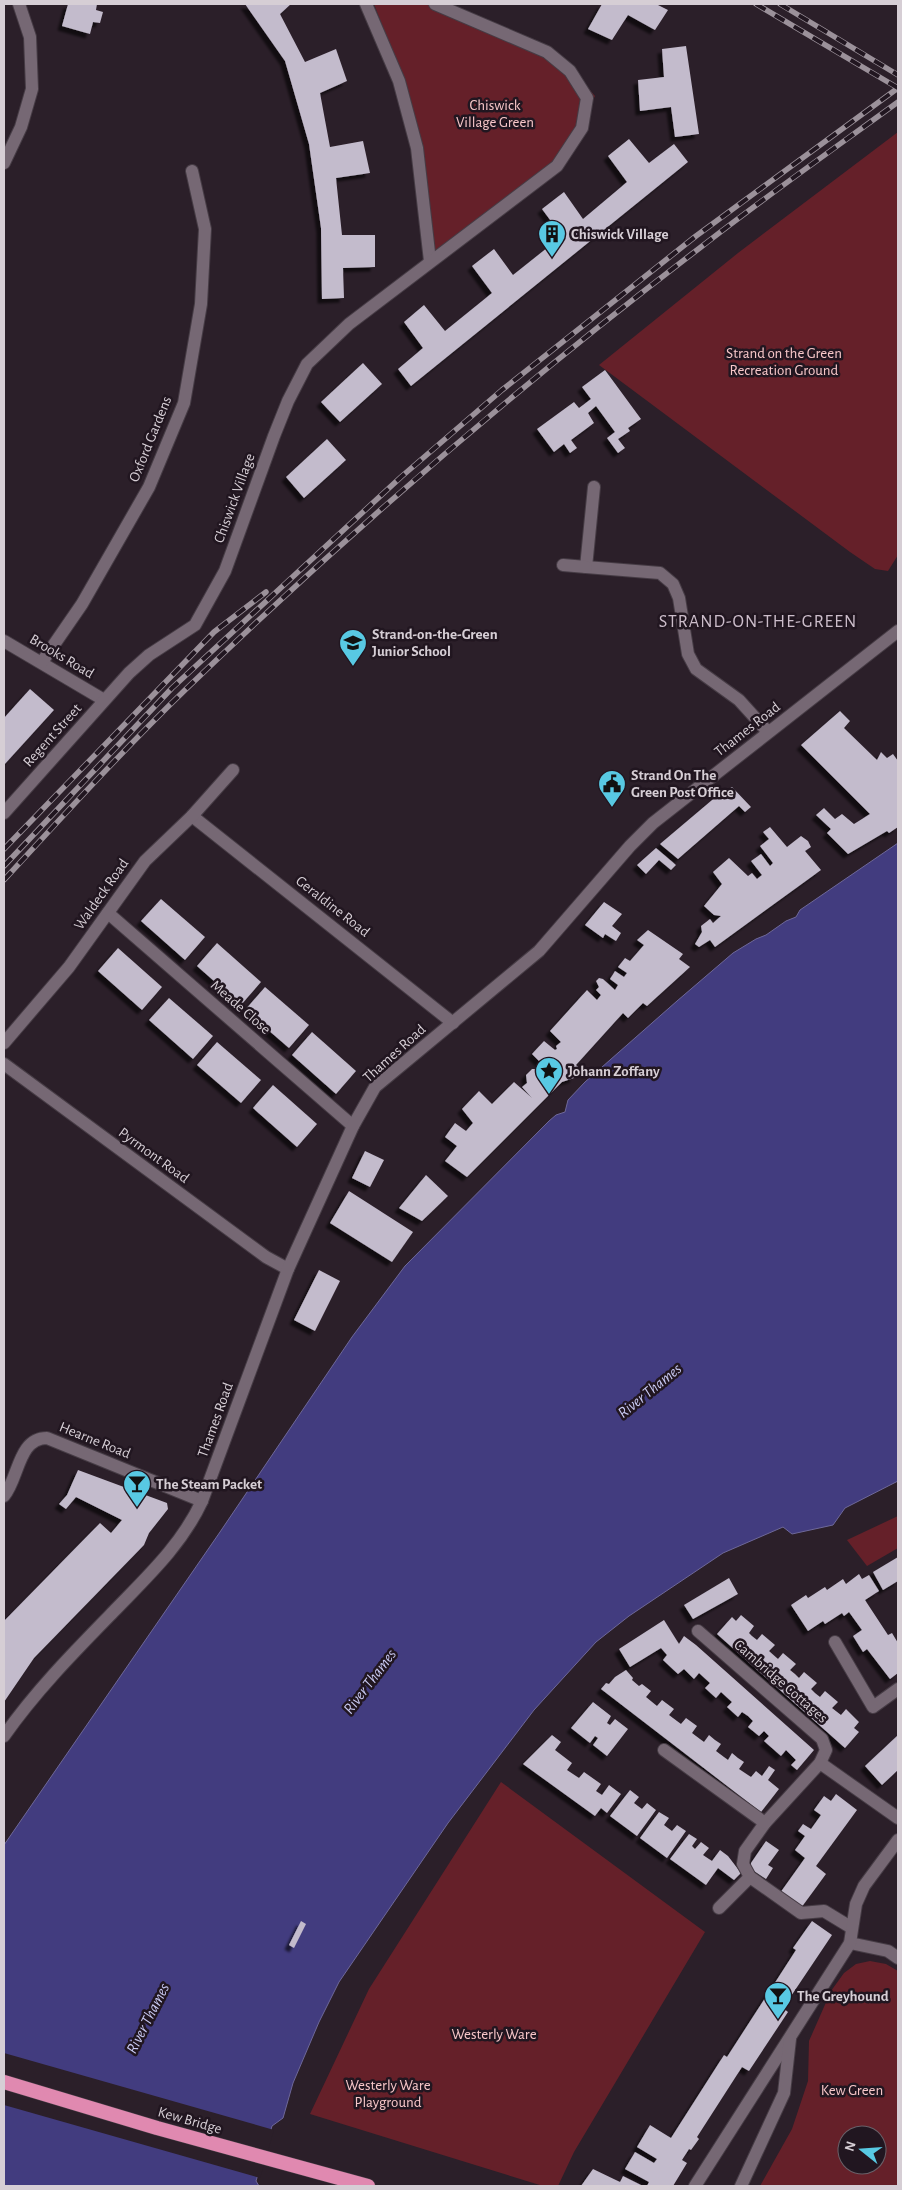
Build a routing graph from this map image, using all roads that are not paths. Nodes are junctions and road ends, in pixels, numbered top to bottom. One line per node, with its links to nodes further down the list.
1 (19, 4): 4 (street)
2 (366, 4): 6 (street)
3 (435, 4): 6 (street, Chiswick Village)
4 (4, 163)
5 (192, 171): 12 (street, Oxford Gardens)
6 (430, 261): 13 (street, Chiswick Village)
7 (594, 487): 9 (street)
8 (562, 565): 9 (street)
9 (586, 567): 14 (street)
10 (898, 631): 14 (street, Thames Road)
11 (4, 641): 12 (street, Brooks Road)
12 (42, 662): 13 (street, Brooks Road)
13 (104, 700): 16 (street, Regent Street)
14 (768, 732): 19 (street, Thames Road)
15 (233, 770): 17 (street, Waldeck Road)
16 (4, 813)
17 (192, 816): 18 (street, Waldeck Road); 19 (street, Geraldine Road)
18 (108, 913): 20 (street, Waldeck Road); 22 (street, Meade Close)
19 (453, 1022): 22 (street, Thames Road)
20 (4, 1043)
21 (4, 1064): 23 (street, Pyrmont Road)
22 (353, 1126): 23 (street, Thames Road)
23 (288, 1268): 25 (street, Thames Road)
24 (4, 1496): 25 (street, Hearne Road)
25 (202, 1501): 29 (street, Thames Road)
26 (698, 1631): 31 (street, Cambridge Cottages)
27 (835, 1642): 28 (street)
28 (898, 1689)
29 (4, 1736)
30 (664, 1750): 33 (street)
31 (820, 1763): 32 (street); 33 (street)
32 (898, 1818)
33 (765, 1823): 35 (street)
34 (898, 1840): 37 (street)
35 (750, 1877): 36 (street); 37 (street)
36 (720, 1908)
37 (852, 1928): 38 (street)
38 (850, 1944): 39 (street); 40 (street)
39 (898, 1958)
40 (790, 2034): 43 (street); 44 (street)
41 (4, 2082): 42 (highway, Kew Bridge)
42 (368, 2186)
43 (695, 2186)
44 (741, 2186)

